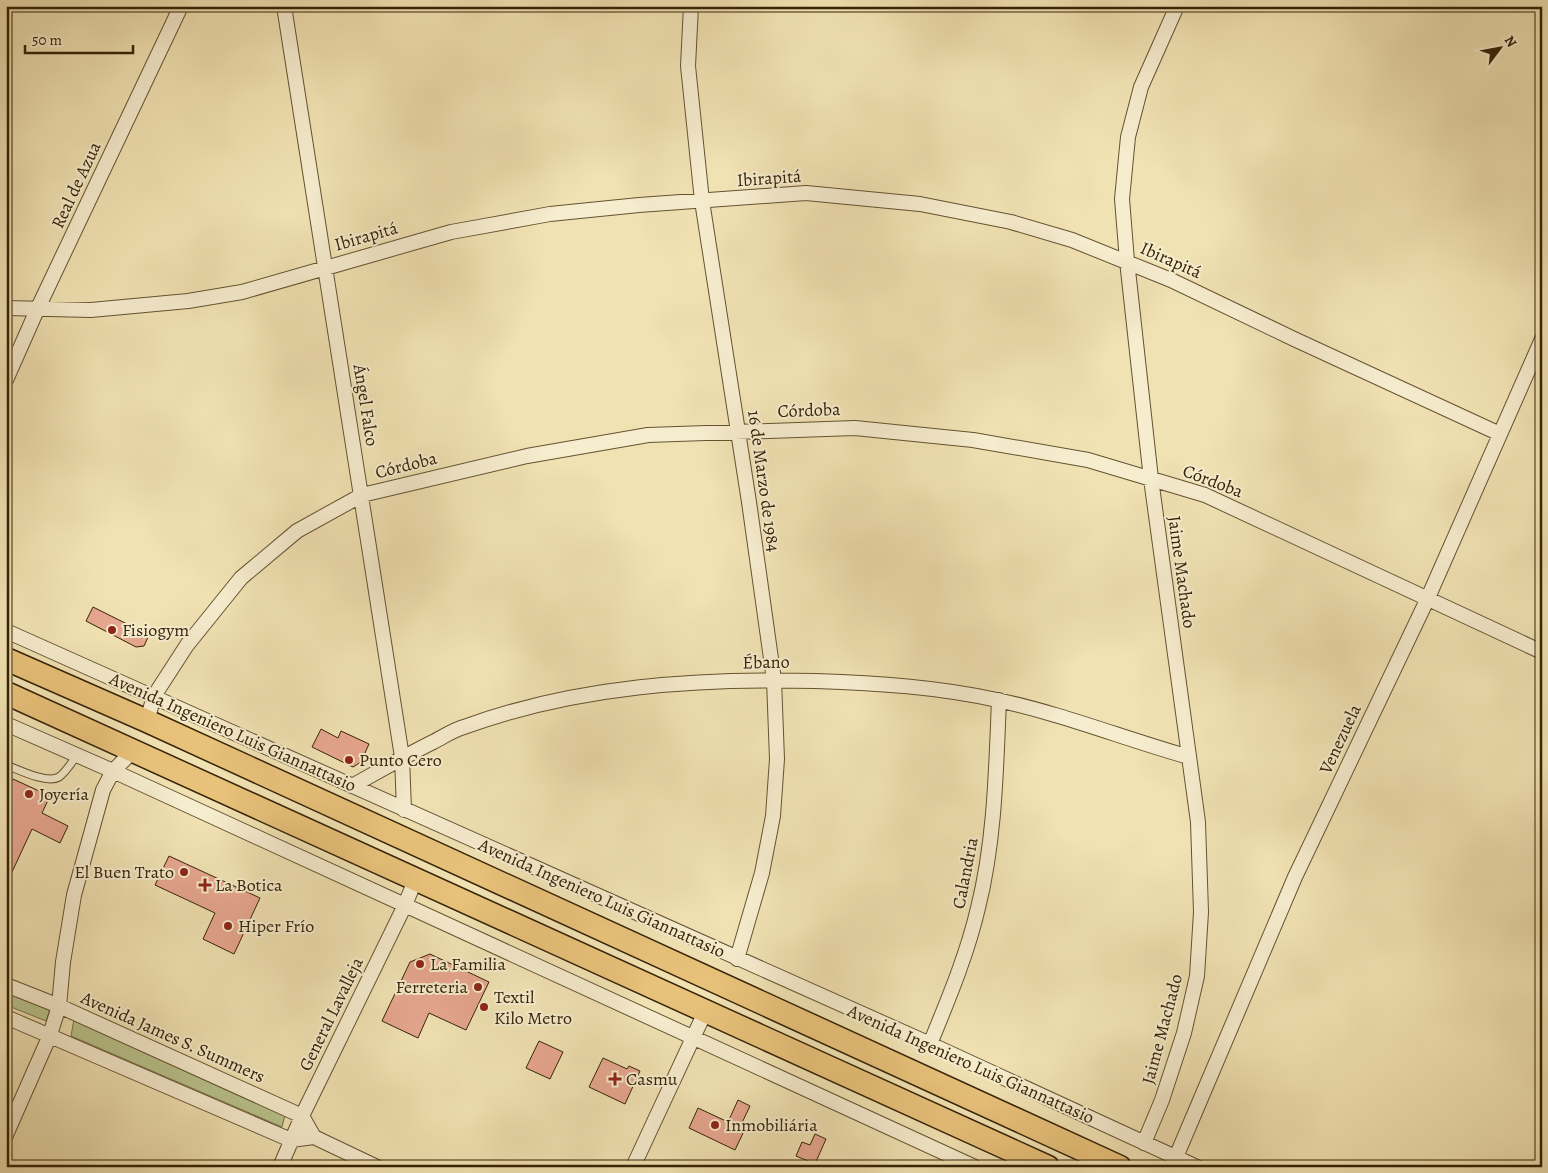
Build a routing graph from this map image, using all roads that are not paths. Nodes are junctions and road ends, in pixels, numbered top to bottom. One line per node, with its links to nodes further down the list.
1 (181, 6): 9 (street, Real de Azua)
2 (284, 6): 7 (street, Ángel Falco)
3 (691, 6): 5 (street, 16 de Marzo de 1984)
4 (1176, 6): 6 (street, Jaime Machado)
5 (702, 201): 6 (street, Ibirapitá); 7 (street, Ibirapitá); 12 (street, 16 de Marzo de 1984)
6 (1127, 261): 13 (street, Ibirapitá); 14 (street, Jaime Machado)
7 (324, 268): 9 (street, Ibirapitá); 15 (street, Ángel Falco)
8 (6, 308): 9 (street, Ibirapitá)
9 (38, 310): 11 (street, Real de Azua)
10 (1542, 339): 13 (street, Venezuela)
11 (6, 380)
12 (738, 431): 14 (street, Córdoba); 15 (street, Córdoba); 20 (street, 16 de Marzo de 1984)
13 (1500, 434): 16 (street, Venezuela)
14 (1151, 479): 16 (street, Córdoba); 29 (street, Jaime Machado)
15 (362, 495): 22 (street, Córdoba); 28 (street, Ángel Falco)
16 (1427, 600): 18 (street, Córdoba); 49 (street, Venezuela)
17 (6, 631): 22 (street, Avenida Ingeniero Luis Giannattasio)
18 (1542, 652)
19 (6, 658): 24 (main road, Avenida Ingeniero Luis Giannattasio)
20 (774, 680): 23 (street, Ébano); 28 (street, Ébano); 36 (street, 16 de Marzo de 1984)
21 (6, 693): 26 (main road)
22 (154, 696): 24 (street, Córdoba); 32 (street, Avenida Ingeniero Luis Giannattasio)
23 (999, 700): 29 (street, Ébano); 43 (street, Calandria)
24 (147, 721): 55 (main road, Avenida Ingeniero Luis Giannattasio)
25 (6, 724): 27 (street)
26 (133, 751): 31 (street); 34 (main road)
27 (77, 755): 30 (lane); 31 (street)
28 (402, 757): 32 (street, Ébano); 33 (street, Ángel Falco)
29 (1190, 757): 48 (street, Jaime Machado)
30 (6, 765)
31 (113, 771): 35 (street); 38 (street)
32 (352, 786): 33 (street, Avenida Ingeniero Luis Giannattasio)
33 (404, 810): 36 (street, Avenida Ingeniero Luis Giannattasio)
34 (416, 878): 35 (street, General Lavalleja); 39 (main road)
35 (405, 904): 42 (street); 44 (street, General Lavalleja)
36 (737, 959): 43 (street, Avenida Ingeniero Luis Giannattasio)
37 (6, 985): 38 (street, Avenida James S. Summers)
38 (59, 1006): 41 (street); 44 (street, Avenida James S. Summers)
39 (706, 1010): 42 (street); 54 (main road)
40 (6, 1017): 41 (street)
41 (50, 1035): 45 (street); 47 (street)
42 (692, 1038): 52 (street); 53 (street)
43 (930, 1044): 48 (street, Avenida Ingeniero Luis Giannattasio)
44 (302, 1116): 46 (street); 47 (street, General Lavalleja)
45 (6, 1135)
46 (314, 1137): 47 (street); 51 (street)
47 (291, 1140): 50 (street, General Lavalleja)
48 (1144, 1143): 49 (street, Avenida Ingeniero Luis Giannattasio)
49 (1176, 1157): 56 (street, Avenida Ingeniero Luis Giannattasio)
50 (280, 1167)
51 (377, 1167)
52 (633, 1167)
53 (975, 1167)
54 (1048, 1167)
55 (1120, 1167)
56 (1197, 1167)

